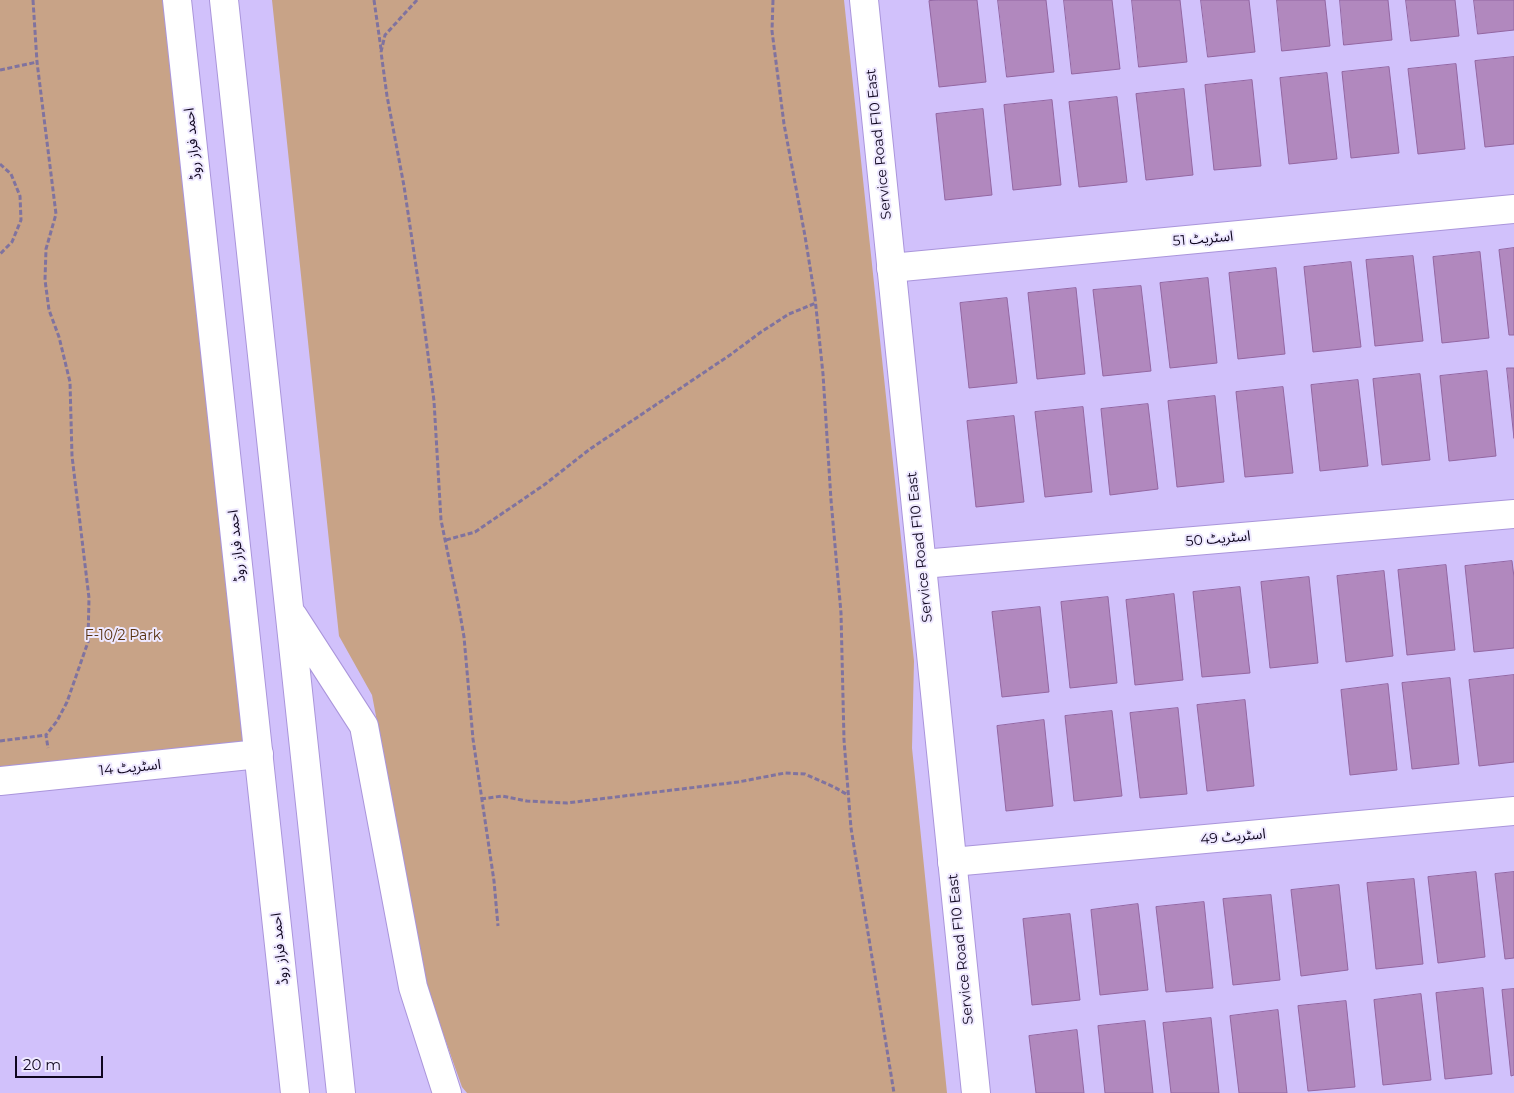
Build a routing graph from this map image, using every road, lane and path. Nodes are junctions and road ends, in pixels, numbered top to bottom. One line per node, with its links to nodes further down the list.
1 (33, 0): 9 (path)
2 (177, 0): 21 (street, احمد فراز روڈ)
3 (224, 0): 19 (street)
4 (374, 0): 8 (path)
5 (417, 0): 8 (path)
6 (773, 0): 15 (path)
7 (864, 0): 14 (street, Service Road F10 East)
8 (381, 52): 17 (path)
9 (37, 62): 10 (path); 20 (path)
10 (0, 70)
11 (0, 164): 13 (path)
12 (1514, 209): 14 (street, اسٹریٹ 51)
13 (0, 254)
14 (891, 268): 18 (street, Service Road F10 East)
15 (816, 303): 17 (path); 23 (path)
16 (1514, 514): 18 (street, اسٹریٹ 50)
17 (446, 540): 24 (path)
18 (922, 564): 26 (street, Service Road F10 East)
19 (290, 610): 29 (street); 30 (street)
20 (0, 741)
21 (259, 754): 22 (street, اسٹریٹ 14); 28 (street, احمد فراز روڈ)
22 (0, 782)
23 (848, 796): 24 (path); 31 (path)
24 (481, 799): 27 (path)
25 (1514, 811): 26 (street, اسٹریٹ 49)
26 (952, 862): 32 (street, Service Road F10 East)
27 (498, 926)
28 (295, 1093)
29 (341, 1093)
30 (447, 1093)
31 (894, 1093)
32 (976, 1093)

